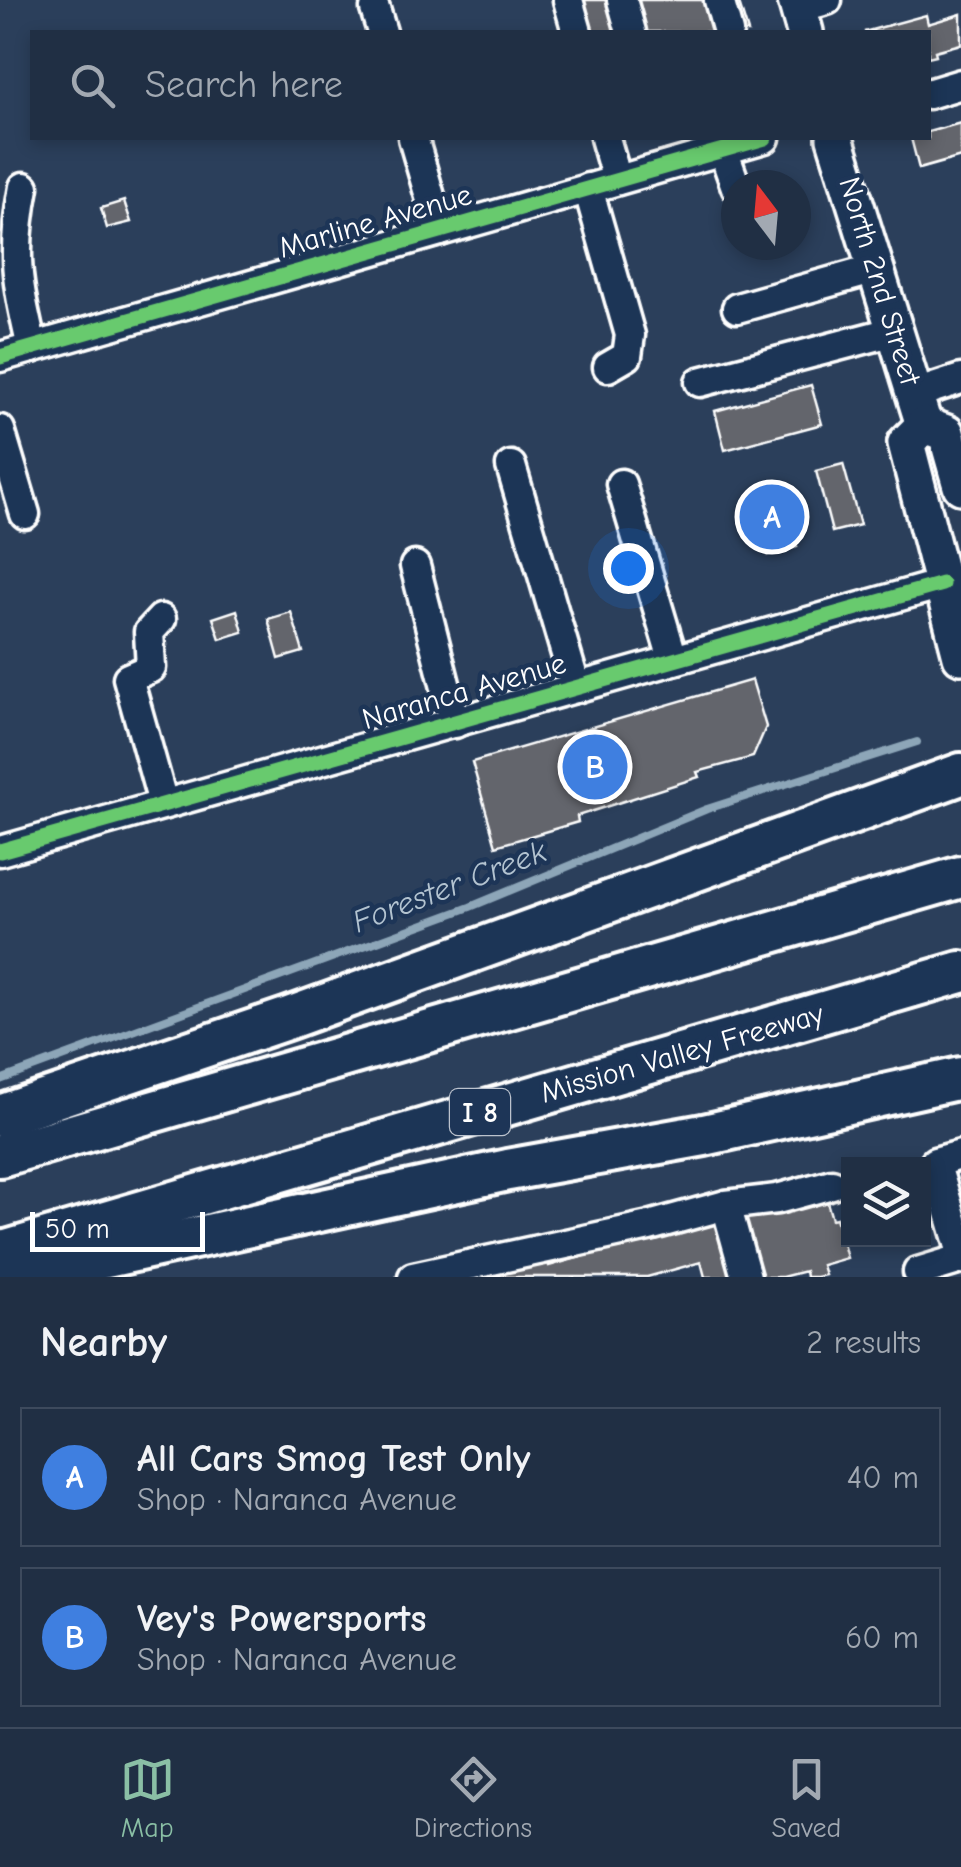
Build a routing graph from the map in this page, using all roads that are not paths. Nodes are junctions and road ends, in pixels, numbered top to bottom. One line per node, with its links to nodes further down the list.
1 (568, 0): 4 (street)
2 (622, 0): 5 (street)
3 (719, 0): 6 (street)
4 (576, 30)
5 (630, 30)
6 (727, 30)
7 (961, 84): 8 (street)
8 (931, 93)
9 (414, 140): 19 (street)
10 (606, 140): 16 (street)
11 (663, 140): 14 (street)
12 (837, 140): 20 (main road, North 2nd Street)
13 (731, 144): 14 (street, Marline Avenue); 15 (street)
14 (670, 165): 16 (street, Marline Avenue)
15 (734, 170)
16 (617, 180): 18 (street, Marline Avenue)
17 (24, 188): 23 (street)
18 (588, 188): 19 (street, Marline Avenue); 25 (street)
19 (440, 230): 23 (street, Marline Avenue)
20 (876, 269): 21 (street); 22 (main road, North 2nd Street)
21 (737, 308)
22 (895, 332): 27 (street); 28 (main road, North 2nd Street)
23 (32, 348): 24 (street, Marline Avenue)
24 (0, 357)
25 (608, 367)
26 (961, 379): 28 (street)
27 (700, 382)
28 (919, 409): 32 (main road, North 2nd Street); 35 (main road, North 2nd Street)
29 (0, 430): 33 (street)
30 (511, 466): 39 (street)
31 (622, 484): 38 (street)
32 (961, 486)
33 (25, 514)
34 (415, 566): 40 (street)
35 (955, 578): 37 (main road); 38 (street, Naranca Avenue)
36 (160, 619): 42 (street)
37 (961, 656)
38 (673, 659): 39 (street, Naranca Avenue)
39 (576, 688): 40 (street, Naranca Avenue)
40 (455, 723): 42 (street, Naranca Avenue)
41 (961, 774): 47 (highway)
42 (163, 803): 43 (street, Naranca Avenue)
43 (0, 851)
44 (961, 877): 48 (highway)
45 (961, 972): 53 (highway, Mission Valley Freeway / I 8)
46 (961, 1078): 56 (highway)
47 (0, 1116)
48 (0, 1156)
49 (939, 1161): 52 (street)
50 (832, 1184): 51 (street)
51 (726, 1205): 57 (street); 58 (street)
52 (961, 1248)
53 (0, 1253)
54 (961, 1259): 55 (street)
55 (918, 1272)
56 (14, 1277)
57 (413, 1277)
58 (746, 1277)

